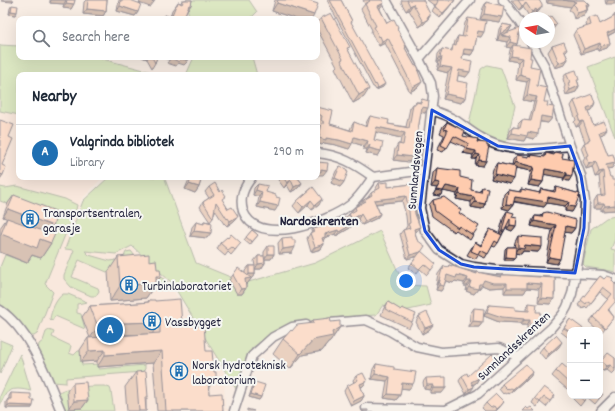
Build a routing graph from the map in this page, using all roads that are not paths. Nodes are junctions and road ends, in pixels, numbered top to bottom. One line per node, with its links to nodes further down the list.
1 (386, 0): 6 (street, Sunnlandsvegen)
2 (470, 0): 6 (street)
3 (503, 0): 4 (street)
4 (519, 22)
5 (534, 48): 8 (street, Sunnlandsskrenten)
6 (419, 59): 7 (street, Sunnlandsvegen)
7 (432, 110): 8 (street); 10 (street, Sunnlandsvegen)
8 (570, 146): 13 (street, Sunnlandsskrenten)
9 (320, 153): 11 (street)
10 (424, 170): 11 (street); 13 (street, Sunnlandsvegen)
11 (373, 177): 12 (street)
12 (250, 180)
13 (575, 273): 14 (street, Sunnlandsvegen); 16 (street, Sunnlandsskrenten)
14 (615, 279)
15 (0, 310): 19 (street)
16 (518, 357): 18 (street, Sunnlandsskrenten); 20 (street)
17 (615, 397): 21 (street)
18 (366, 408)
19 (61, 411)
20 (234, 411)
21 (600, 411)

